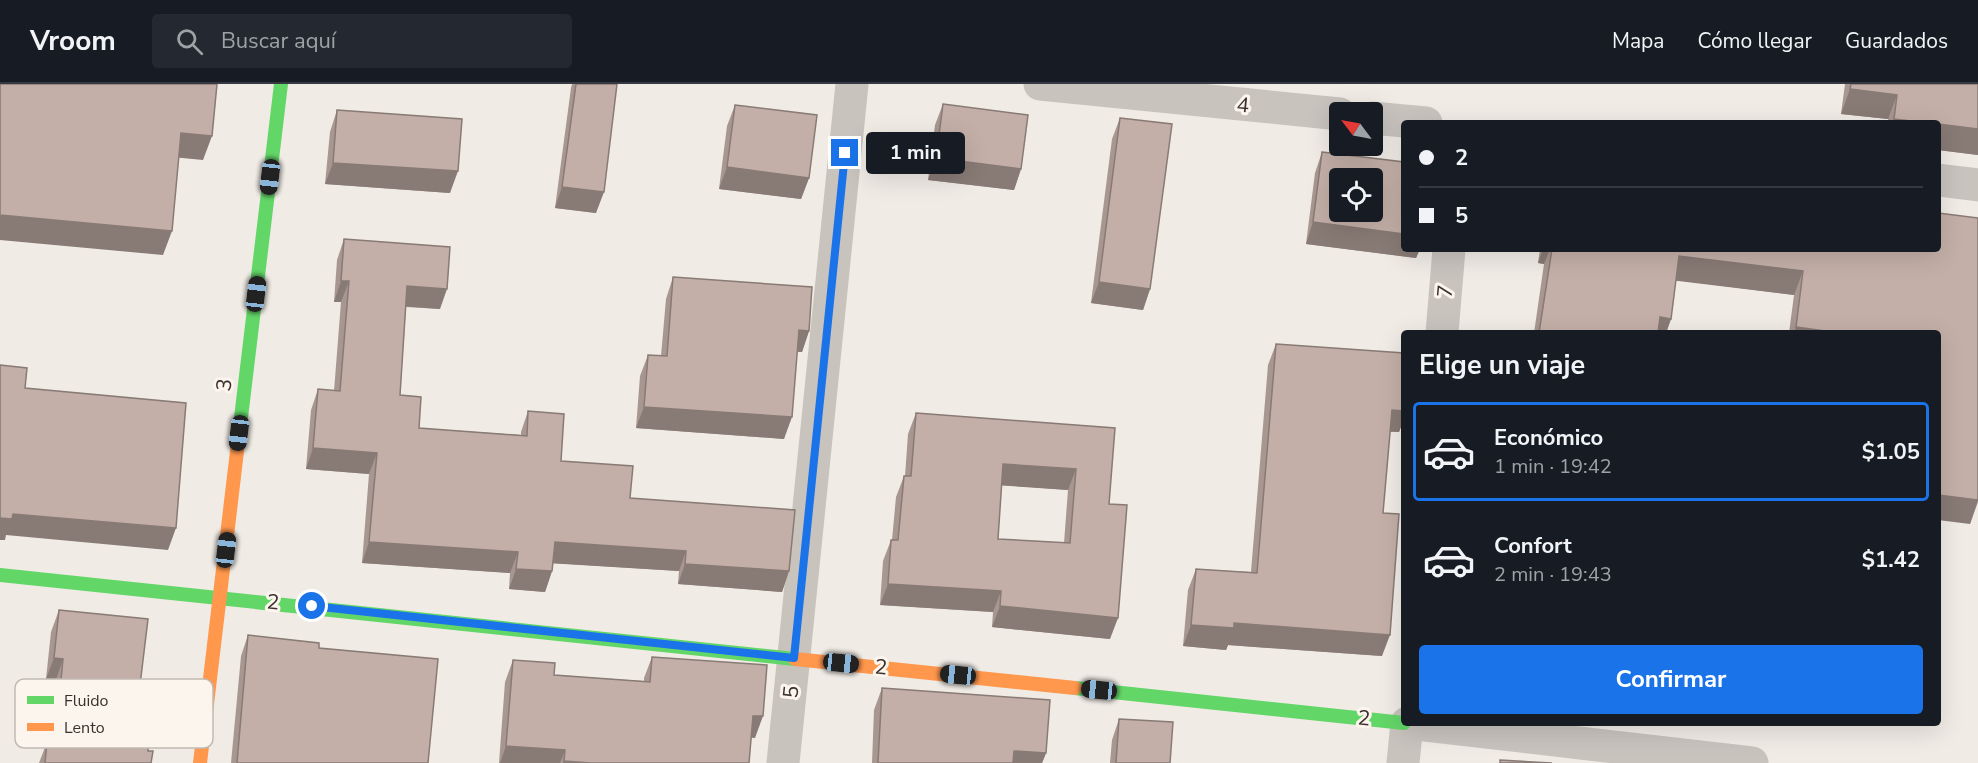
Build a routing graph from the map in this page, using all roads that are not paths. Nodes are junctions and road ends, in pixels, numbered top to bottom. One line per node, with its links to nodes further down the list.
1 (281, 84): 12 (street, 3)
2 (852, 84): 13 (street, 5)
3 (1040, 84): 4 (street, 4)
4 (1329, 113)
5 (1383, 119): 6 (street)
6 (1401, 121)
7 (1941, 180): 8 (street)
8 (1978, 185)
9 (1449, 252): 10 (street, 7)
10 (1442, 330)
11 (0, 575): 12 (street, 2)
12 (220, 596): 13 (street, 2); 14 (street, 3)
13 (794, 658): 15 (street, 2); 20 (street, 5)
14 (210, 679)
15 (1401, 722)
16 (1406, 726): 21 (street)
17 (1432, 726): 22 (street, 2)
18 (202, 748): 19 (street, 3)
19 (200, 763)
20 (783, 763)
21 (1403, 763)
22 (1752, 763)

